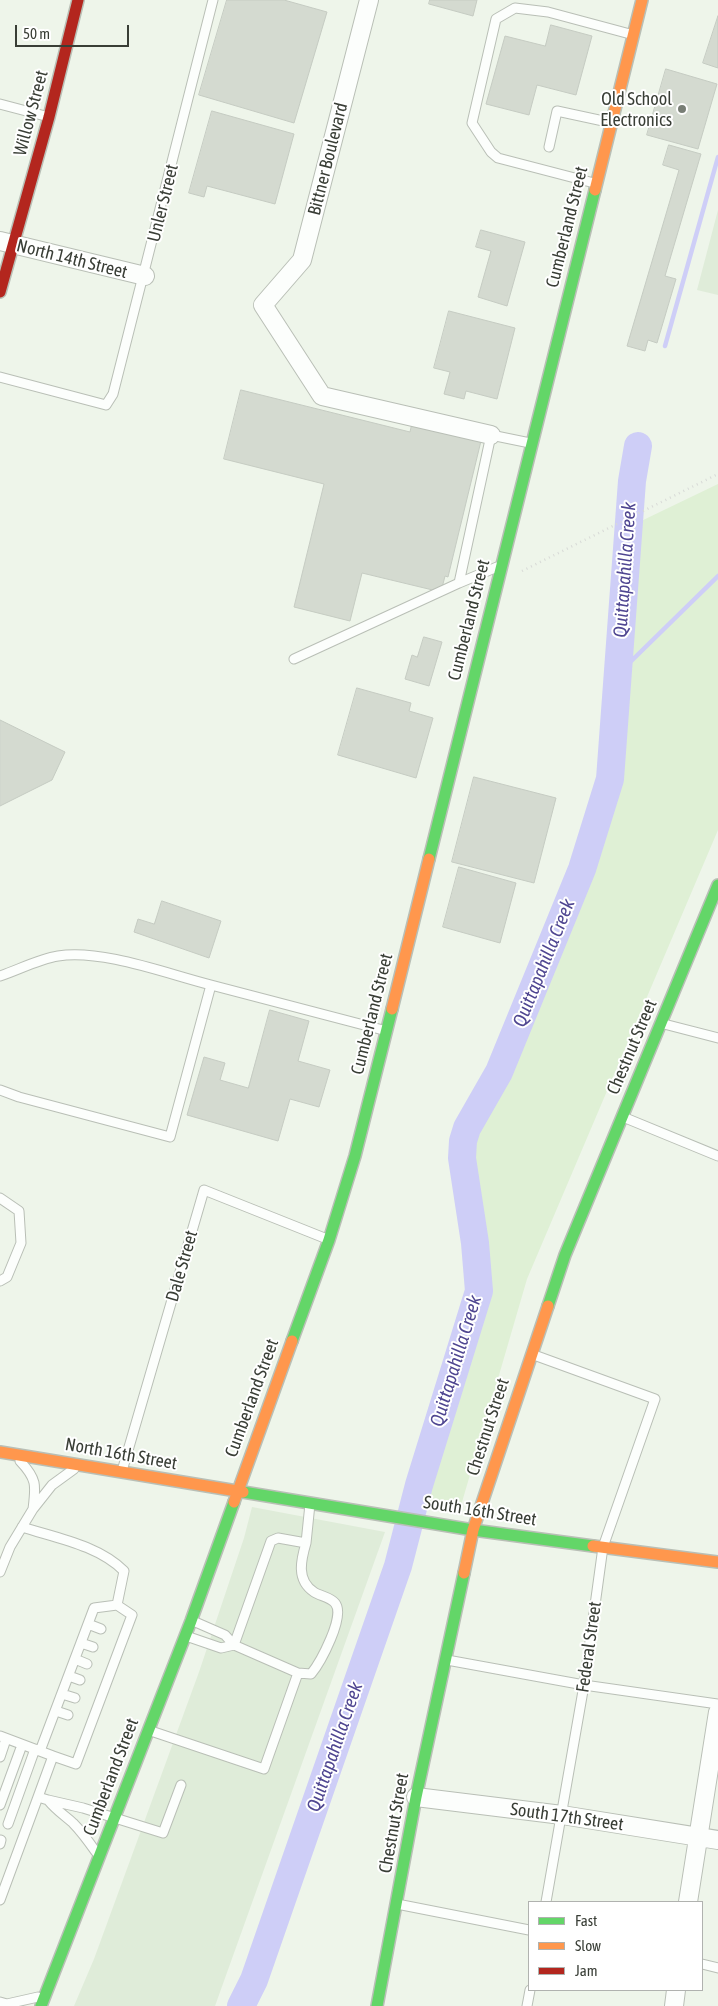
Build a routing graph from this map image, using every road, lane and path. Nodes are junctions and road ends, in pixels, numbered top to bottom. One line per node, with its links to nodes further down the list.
1 (78, 0): 7 (main road, Willow Street)
2 (214, 0): 12 (lane, Unler Street)
3 (369, 0): 15 (street, Bittner Boulevard)
4 (642, 0): 5 (main road, Cumberland Street)
5 (633, 35): 8 (main road, Cumberland Street); 10 (lane)
6 (0, 104): 7 (lane)
7 (49, 117): 11 (main road, Willow Street)
8 (611, 123): 9 (lane); 10 (main road, Cumberland Street)
9 (549, 147)
10 (596, 184): 16 (main road, Cumberland Street)
11 (6, 242): 12 (street, North 14th Street); 13 (main road, Willow Street)
12 (145, 276): 14 (lane, Unler Street)
13 (0, 292)
14 (0, 377)
15 (491, 435): 16 (lane); 19 (lane)
16 (532, 443): 18 (main road, Cumberland Street)
17 (718, 474): 20 (path)
18 (501, 566): 19 (lane); 20 (main road, Cumberland Street)
19 (459, 583): 21 (lane)
20 (496, 583): 27 (main road, Cumberland Street)
21 (294, 660)
22 (718, 885): 23 (main road, Chestnut Street)
23 (715, 898): 26 (main road, Chestnut Street)
24 (0, 976): 25 (lane)
25 (211, 985): 27 (lane); 29 (lane)
26 (661, 1023): 28 (lane); 30 (main road, Chestnut Street)
27 (386, 1031): 33 (main road, Cumberland Street)
28 (718, 1038)
29 (0, 1090)
30 (622, 1117): 31 (lane); 35 (main road, Chestnut Street)
31 (718, 1156)
32 (0, 1198): 34 (lane)
33 (329, 1240): 39 (lane, Dale Street); 40 (main road, Cumberland Street)
34 (0, 1280)
35 (531, 1354): 44 (main road, Chestnut Street); 46 (lane, Federal Street)
36 (0, 1452): 37 (main road, North 16th Street)
37 (13, 1454): 38 (main road, North 16th Street); 42 (lane)
38 (81, 1465): 39 (main road, North 16th Street); 42 (lane)
39 (122, 1472): 40 (main road, North 16th Street)
40 (237, 1492): 41 (main road, South 16th Street); 50 (main road, Cumberland Street)
41 (310, 1503): 44 (main road, South 16th Street); 45 (lane)
42 (33, 1509): 43 (lane)
43 (22, 1527): 48 (lane); 49 (lane)
44 (473, 1530): 46 (main road, South 16th Street); 58 (main road, Chestnut Street)
45 (306, 1542): 55 (lane); 60 (lane)
46 (603, 1546): 47 (main road, South 16th Street); 63 (lane, Federal Street)
47 (718, 1562)
48 (0, 1572)
49 (118, 1605): 51 (lane); 74 (lane)
50 (191, 1621): 53 (main road, Cumberland Street); 55 (lane)
51 (88, 1624): 52 (lane); 54 (lane)
52 (101, 1629)
53 (185, 1636): 55 (lane); 70 (main road, Cumberland Street)
54 (82, 1642): 56 (lane); 57 (lane)
55 (234, 1645): 60 (lane)
56 (93, 1647)
57 (75, 1659): 59 (lane); 61 (lane)
58 (445, 1660): 63 (lane); 77 (main road, Chestnut Street)
59 (87, 1664)
60 (298, 1673): 70 (lane)
61 (69, 1676): 62 (lane); 64 (lane)
62 (80, 1680)
63 (584, 1685): 66 (lane); 81 (lane, Federal Street)
64 (62, 1694): 65 (lane); 67 (lane)
65 (74, 1698)
66 (718, 1704)
67 (56, 1711): 69 (lane); 73 (lane)
68 (718, 1712): 84 (street)
69 (68, 1715)
70 (149, 1730): 82 (main road, Cumberland Street)
71 (3, 1737): 72 (lane); 75 (lane)
72 (22, 1744): 73 (lane); 80 (lane)
73 (38, 1750): 74 (lane); 83 (lane)
74 (53, 1756): 78 (lane)
75 (0, 1757)
76 (181, 1785): 82 (lane)
77 (416, 1796): 81 (street, South 17th Street); 90 (main road, Chestnut Street)
78 (38, 1797): 79 (lane); 87 (lane)
79 (48, 1800): 82 (lane); 86 (lane)
80 (0, 1805)
81 (562, 1815): 84 (street, South 17th Street); 88 (lane, Federal Street)
82 (114, 1818): 86 (main road, Cumberland Street)
83 (8, 1824)
84 (698, 1836): 85 (street, South 17th Street); 89 (street)
85 (718, 1840)
86 (99, 1856): 96 (main road, Cumberland Street)
87 (0, 1900)
88 (546, 1901)
89 (688, 1901)
90 (397, 1904): 91 (lane); 99 (main road, Chestnut Street)
91 (528, 1930)
92 (703, 1964): 93 (lane)
93 (718, 1968)
94 (530, 1991): 100 (lane)
95 (676, 1991): 101 (street)
96 (45, 1994): 97 (lane); 98 (main road, Cumberland Street)
97 (0, 2002)
98 (41, 2006)
99 (378, 2006)
100 (527, 2006)
101 (674, 2006)

